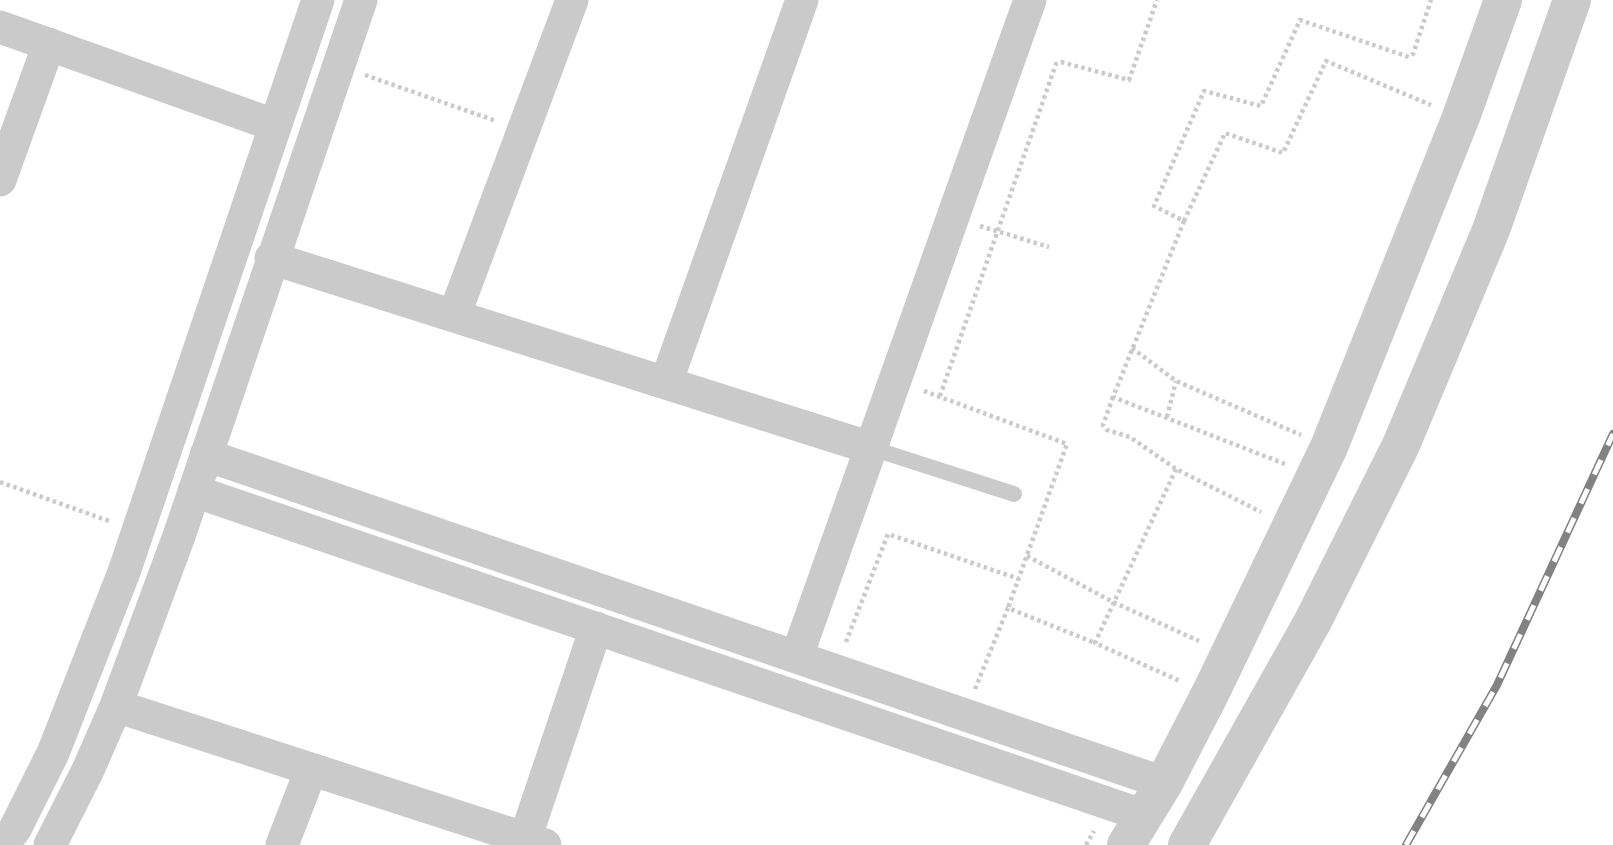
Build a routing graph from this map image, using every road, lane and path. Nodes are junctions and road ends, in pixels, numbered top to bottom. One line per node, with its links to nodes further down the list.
1 (318, 0): 14 (street)
2 (361, 0): 12 (street)
3 (572, 0): 15 (street)
4 (802, 0): 25 (street)
5 (1030, 0): 17 (street)
6 (1157, 0): 19 (path)
7 (1431, 0): 18 (path)
8 (1503, 0): 13 (street)
9 (1572, 0): 58 (street)
10 (0, 27): 11 (street)
11 (49, 44): 14 (street); 16 (street)
12 (338, 66): 15 (path); 21 (street)
13 (1461, 117): 18 (path); 31 (street)
14 (274, 125): 37 (street)
15 (523, 131): 22 (street)
16 (0, 180)
17 (953, 217): 19 (path); 29 (street)
18 (1184, 221): 23 (path)
19 (996, 230): 20 (path); 26 (path)
20 (1049, 247)
21 (271, 258): 22 (street); 30 (street)
22 (454, 316): 25 (street)
23 (1132, 348): 24 (path); 27 (path)
24 (1176, 381): 28 (path); 31 (path)
25 (666, 383): 29 (street)
26 (940, 396)
27 (1113, 397): 28 (path); 32 (path)
28 (1167, 417): 31 (path)
29 (871, 448): 35 (lane); 46 (street)
30 (206, 455): 34 (street); 46 (street)
31 (1322, 461): 36 (street)
32 (1176, 469): 36 (path); 42 (path)
33 (0, 482): 37 (path)
34 (194, 491): 41 (street); 43 (street)
35 (1014, 494)
36 (1291, 527): 45 (street)
37 (140, 531): 39 (street)
38 (1027, 556): 42 (path)
39 (124, 572): 41 (street); 55 (street)
40 (1019, 579): 47 (path)
41 (161, 584): 49 (street)
42 (1113, 602): 44 (path); 45 (path)
43 (596, 628): 53 (street); 54 (street)
44 (1094, 643): 48 (path); 50 (path)
45 (1229, 655): 48 (street)
46 (797, 656): 47 (street)
47 (836, 670): 50 (street)
48 (1210, 694): 52 (street)
49 (116, 706): 51 (street); 56 (street)
50 (965, 714): 52 (street)
51 (311, 770): 54 (street); 57 (street)
52 (1164, 783): 53 (street)
53 (1136, 830)
54 (531, 843)
55 (3, 845)
56 (50, 845)
57 (282, 845)
58 (1187, 845)

